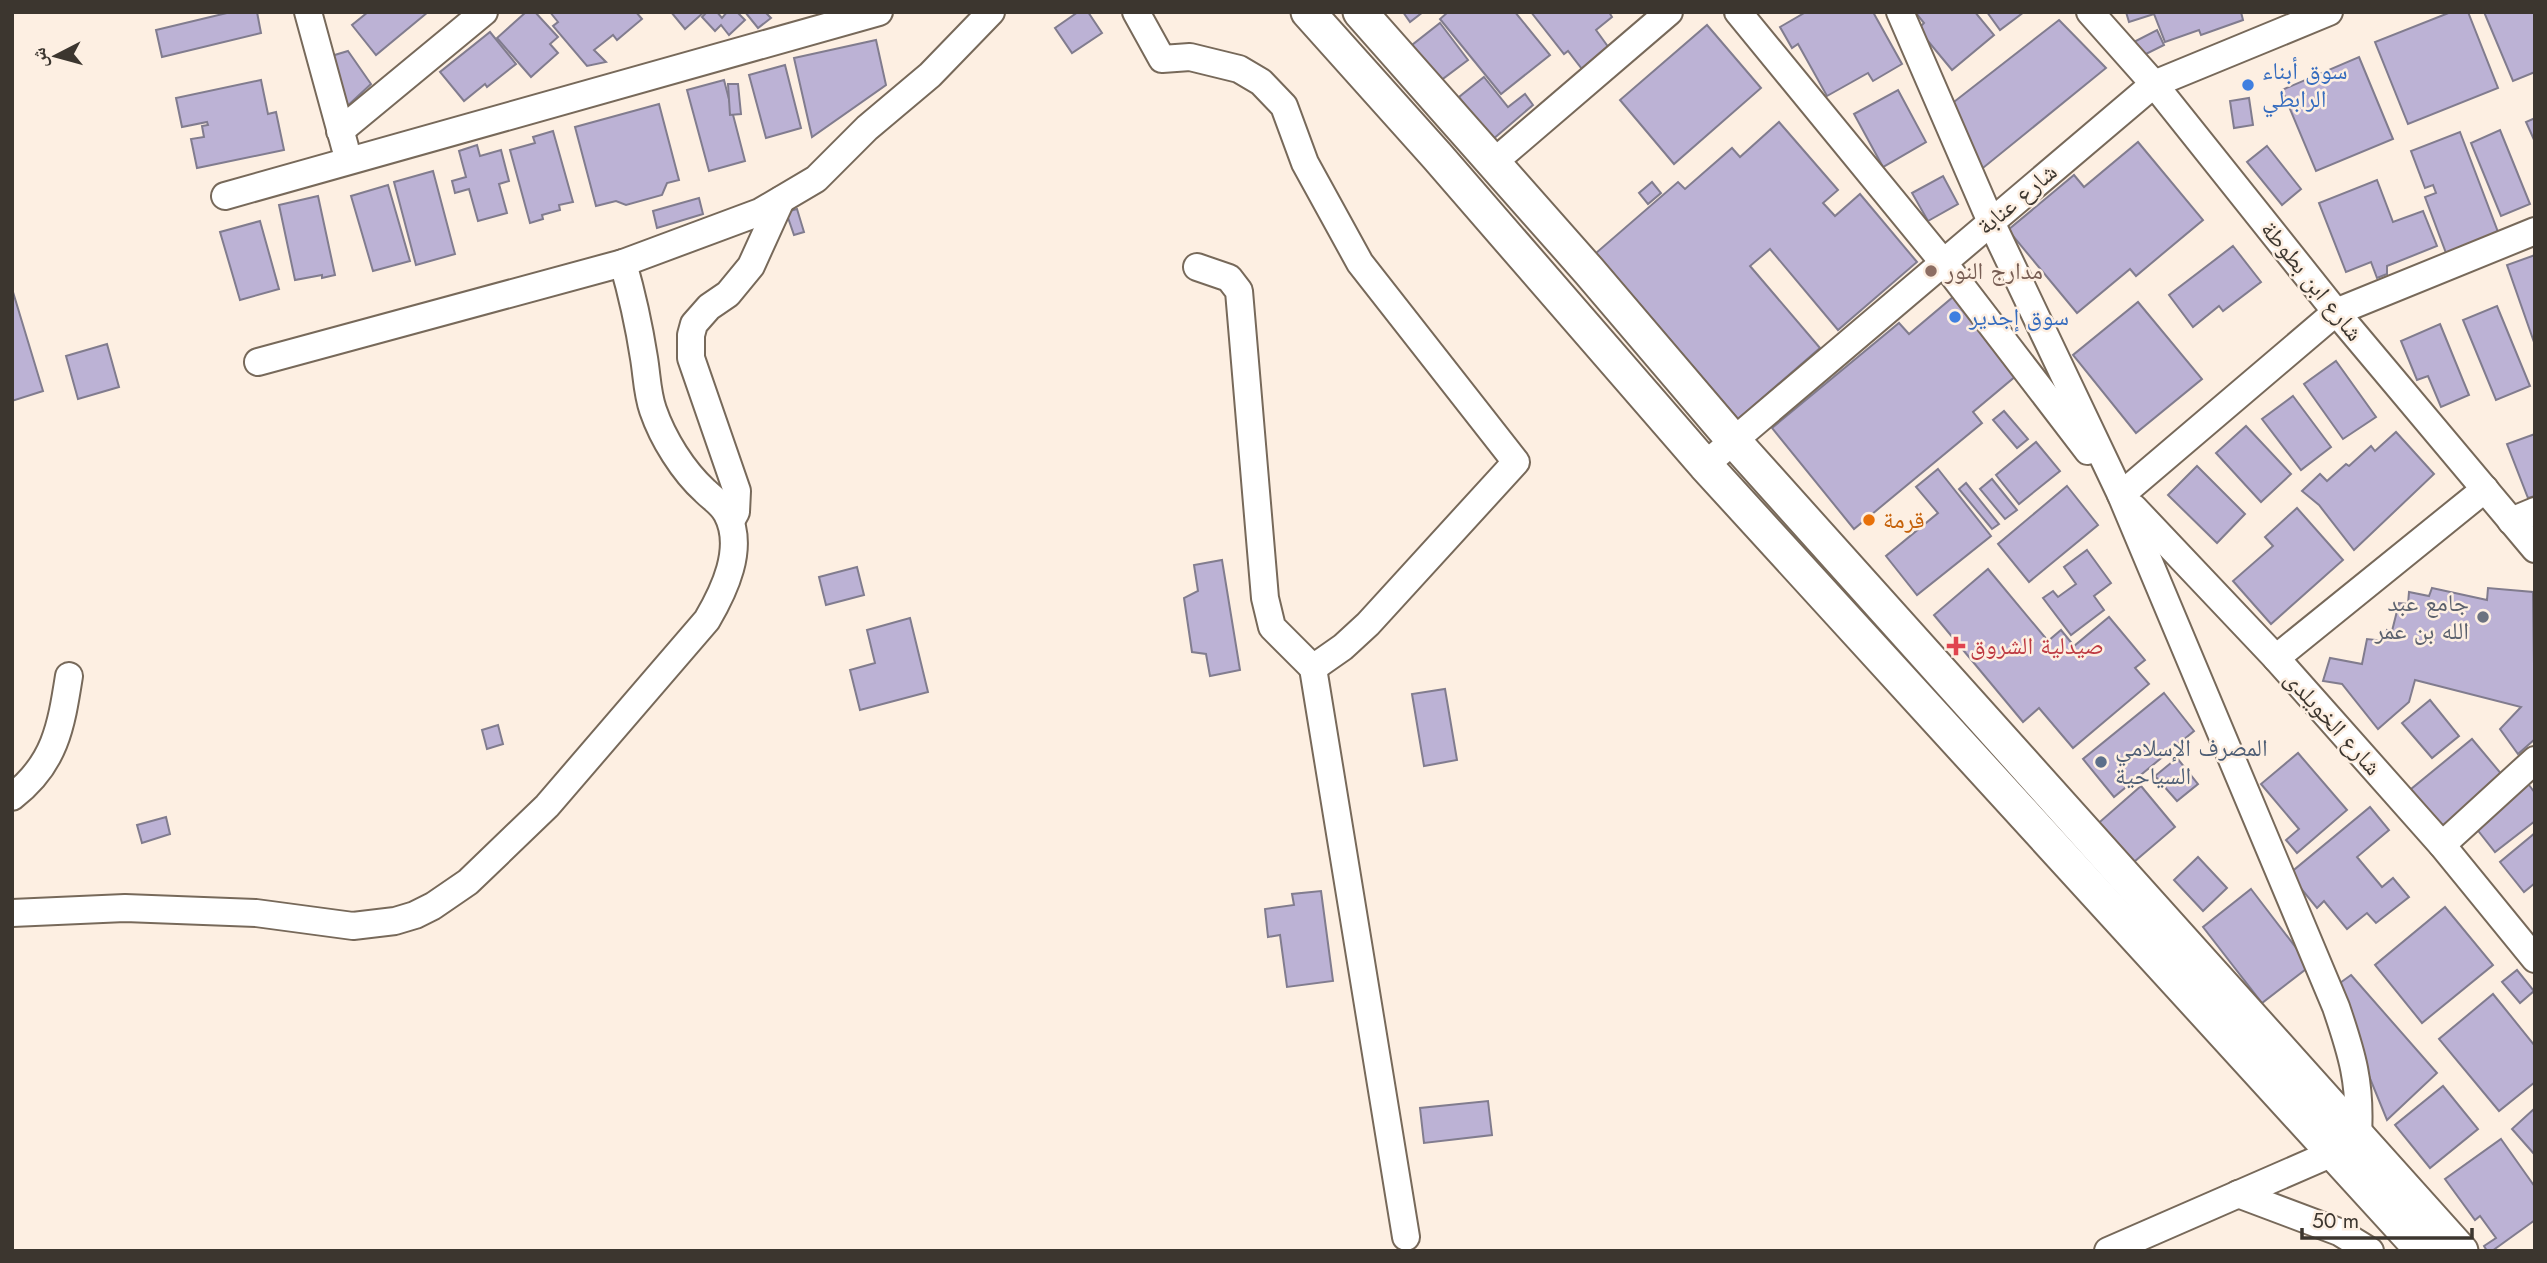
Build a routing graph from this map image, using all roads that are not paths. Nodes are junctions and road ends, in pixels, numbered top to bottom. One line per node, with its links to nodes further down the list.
1 (308, 12): 14 (street)
2 (484, 12): 14 (street)
3 (879, 12): 15 (street)
4 (990, 12): 18 (street)
5 (1136, 12): 34 (street)
6 (1308, 12): 27 (main road)
7 (1360, 12): 16 (main road)
8 (1668, 12): 16 (street)
9 (1738, 12): 21 (street)
10 (1900, 12): 19 (street)
11 (2090, 12): 13 (street, شارع ابن بطوطة)
12 (2329, 12): 13 (street, شارع عنابة)
13 (2154, 84): 19 (street, شارع عنابة); 24 (street, شارع ابن بطوطة)
14 (340, 131): 15 (street)
15 (349, 162): 17 (street)
16 (1494, 162): 26 (main road)
17 (225, 196)
18 (780, 200): 22 (street); 31 (street)
19 (1991, 222): 21 (street, شارع عنابة); 29 (street)
20 (2535, 231): 24 (street)
21 (1943, 262): 26 (street, شارع عنابة); 29 (street)
22 (623, 263): 25 (street); 31 (street)
23 (1197, 267): 34 (street)
24 (2336, 312): 28 (street, شارع ابن بطوطة); 29 (street)
25 (258, 362)
26 (1734, 441): 27 (street, شارع عنابة); 41 (main road)
27 (1705, 465): 41 (main road)
28 (2485, 488): 30 (street, شارع ابن بطوطة); 33 (street)
29 (2121, 495): 33 (street, شارع الخويلدى); 41 (street)
30 (2523, 516): 32 (street, شارع ابن بطوطة)
31 (731, 521): 39 (street)
32 (2535, 548)
33 (2276, 658): 38 (street, شارع الخويلدى)
34 (1313, 668): 43 (street)
35 (69, 676): 37 (street)
36 (2535, 760): 38 (street)
37 (12, 797)
38 (2442, 845): 40 (street, شارع الخويلدى)
39 (12, 913)
40 (2535, 959)
41 (2346, 1143): 42 (street); 46 (main road); 47 (main road)
42 (2238, 1194): 44 (street); 45 (street)
43 (1406, 1237)
44 (2108, 1251)
45 (2370, 1251)
46 (2423, 1251)
47 (2461, 1251)

